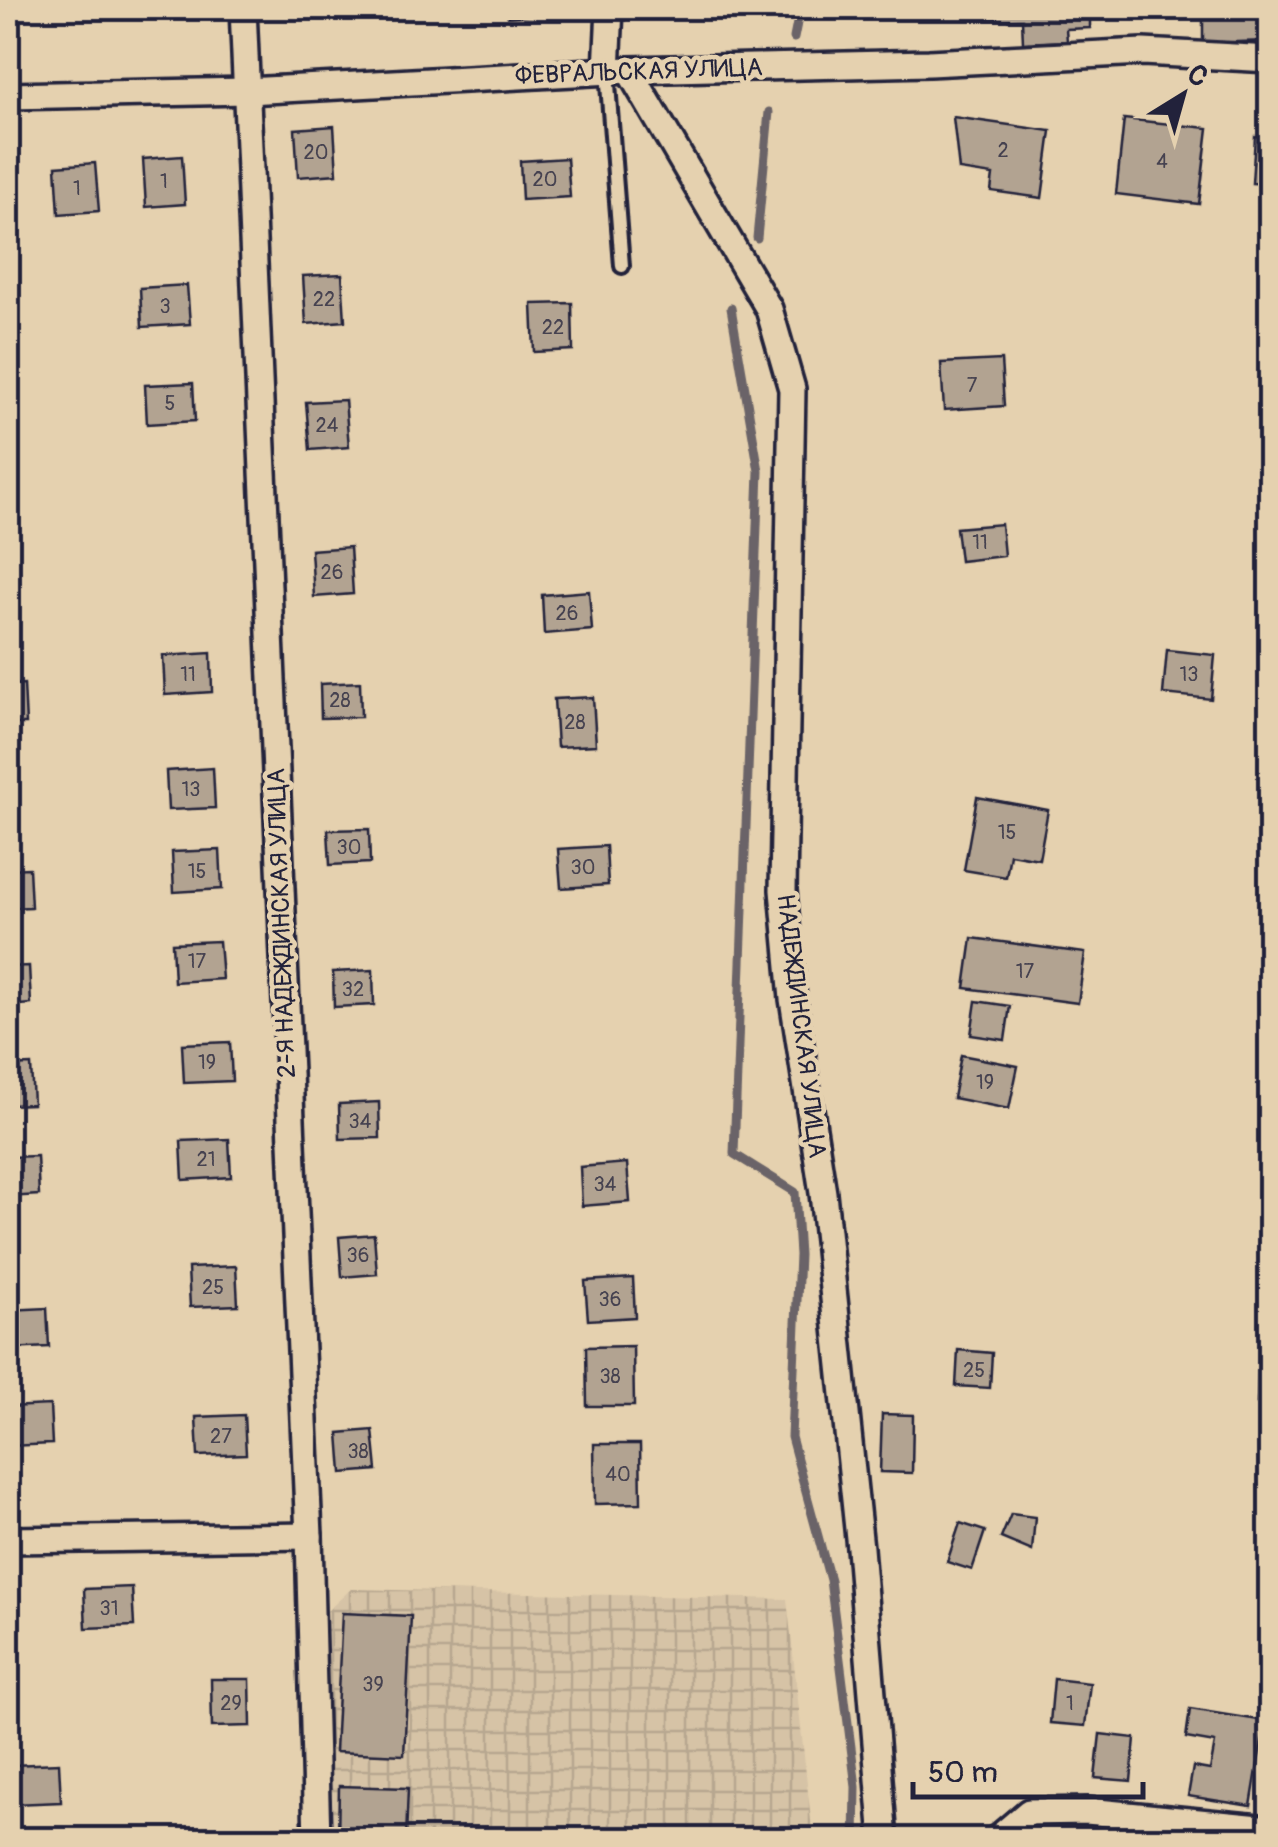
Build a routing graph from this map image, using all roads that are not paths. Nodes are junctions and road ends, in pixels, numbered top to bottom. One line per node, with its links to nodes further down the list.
1 (243, 8): 5 (street, 2-Я НАДЕЖДИНСКАЯ УЛИЦА)
2 (610, 8): 4 (street)
3 (1270, 59): 4 (street, ФЕВРАЛЬСКАЯ УЛИЦА)
4 (618, 71): 5 (street, ФЕВРАЛЬСКАЯ УЛИЦА); 7 (lane); 12 (street, НАДЕЖДИНСКАЯ УЛИЦА)
5 (247, 92): 6 (street, ФЕВРАЛЬСКАЯ УЛИЦА); 8 (street, 2-Я НАДЕЖДИНСКАЯ УЛИЦА)
6 (8, 96)
7 (622, 266)
8 (309, 1536): 9 (street); 11 (street, 2-Я НАДЕЖДИНСКАЯ УЛИЦА)
9 (8, 1540)
10 (1270, 1830): 13 (street)
11 (317, 1840)
12 (884, 1840)
13 (996, 1840)

